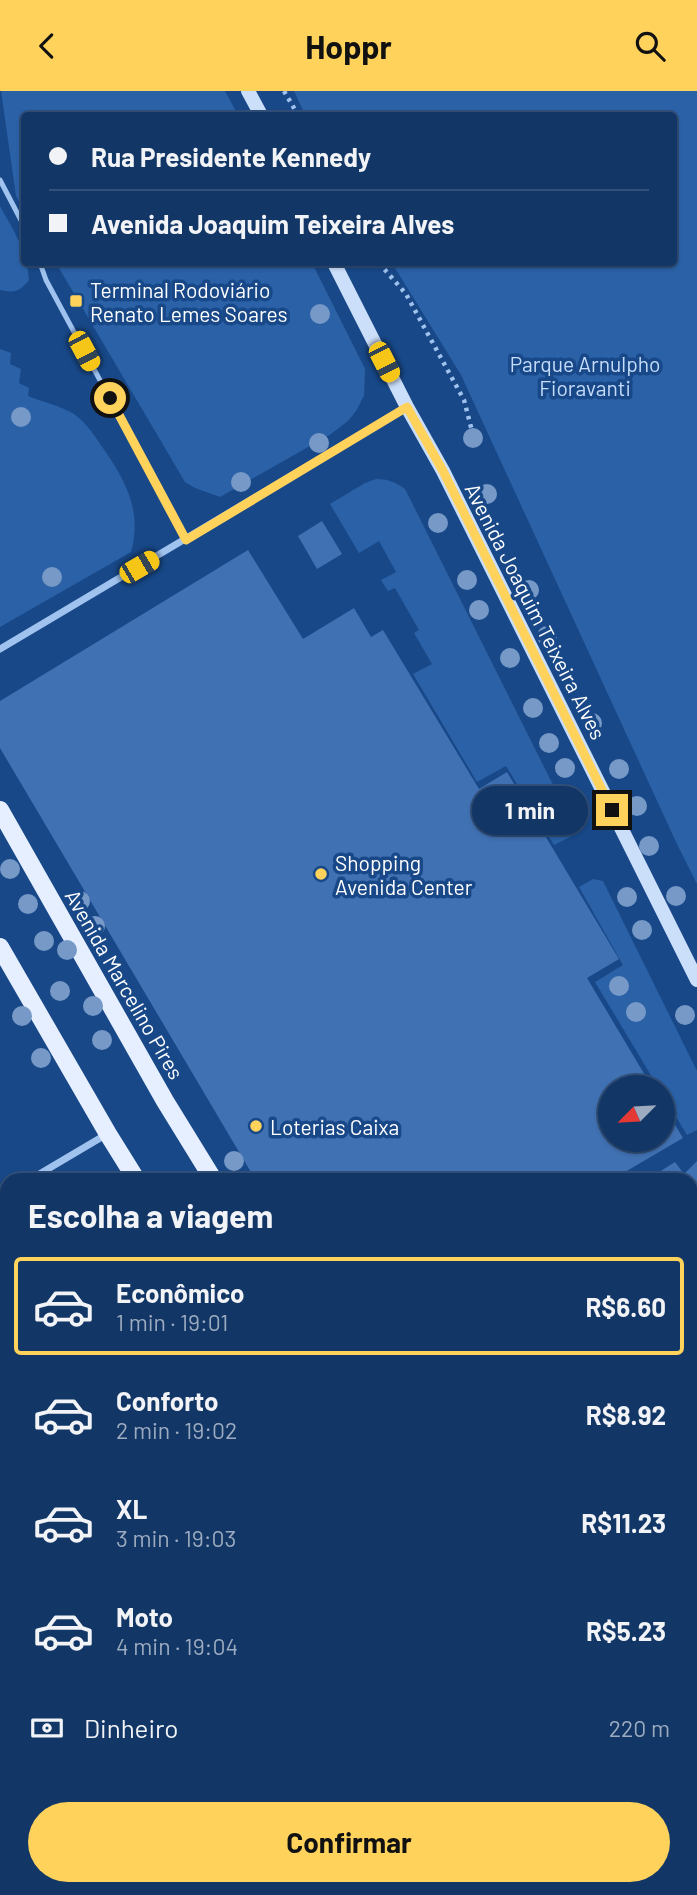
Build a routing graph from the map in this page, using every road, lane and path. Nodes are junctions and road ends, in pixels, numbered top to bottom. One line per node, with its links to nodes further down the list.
1 (248, 91): 3 (main road)
2 (284, 91): 4 (path)
3 (259, 112)
4 (296, 112)
5 (0, 180): 6 (lane)
6 (21, 220)
7 (41, 266): 12 (lane)
8 (336, 266): 10 (main road, Avenida Joaquim Teixeira Alves)
9 (383, 266): 11 (path)
10 (407, 407): 12 (street); 16 (main road, Avenida Joaquim Teixeira Alves)
11 (472, 431)
12 (186, 540): 13 (street)
13 (0, 649)
14 (0, 810): 20 (main road, Avenida Marcelino Pires)
15 (0, 947): 17 (main road)
16 (697, 980)
17 (108, 1134): 18 (street); 19 (main road)
18 (41, 1173)
19 (132, 1173)
20 (209, 1173)

